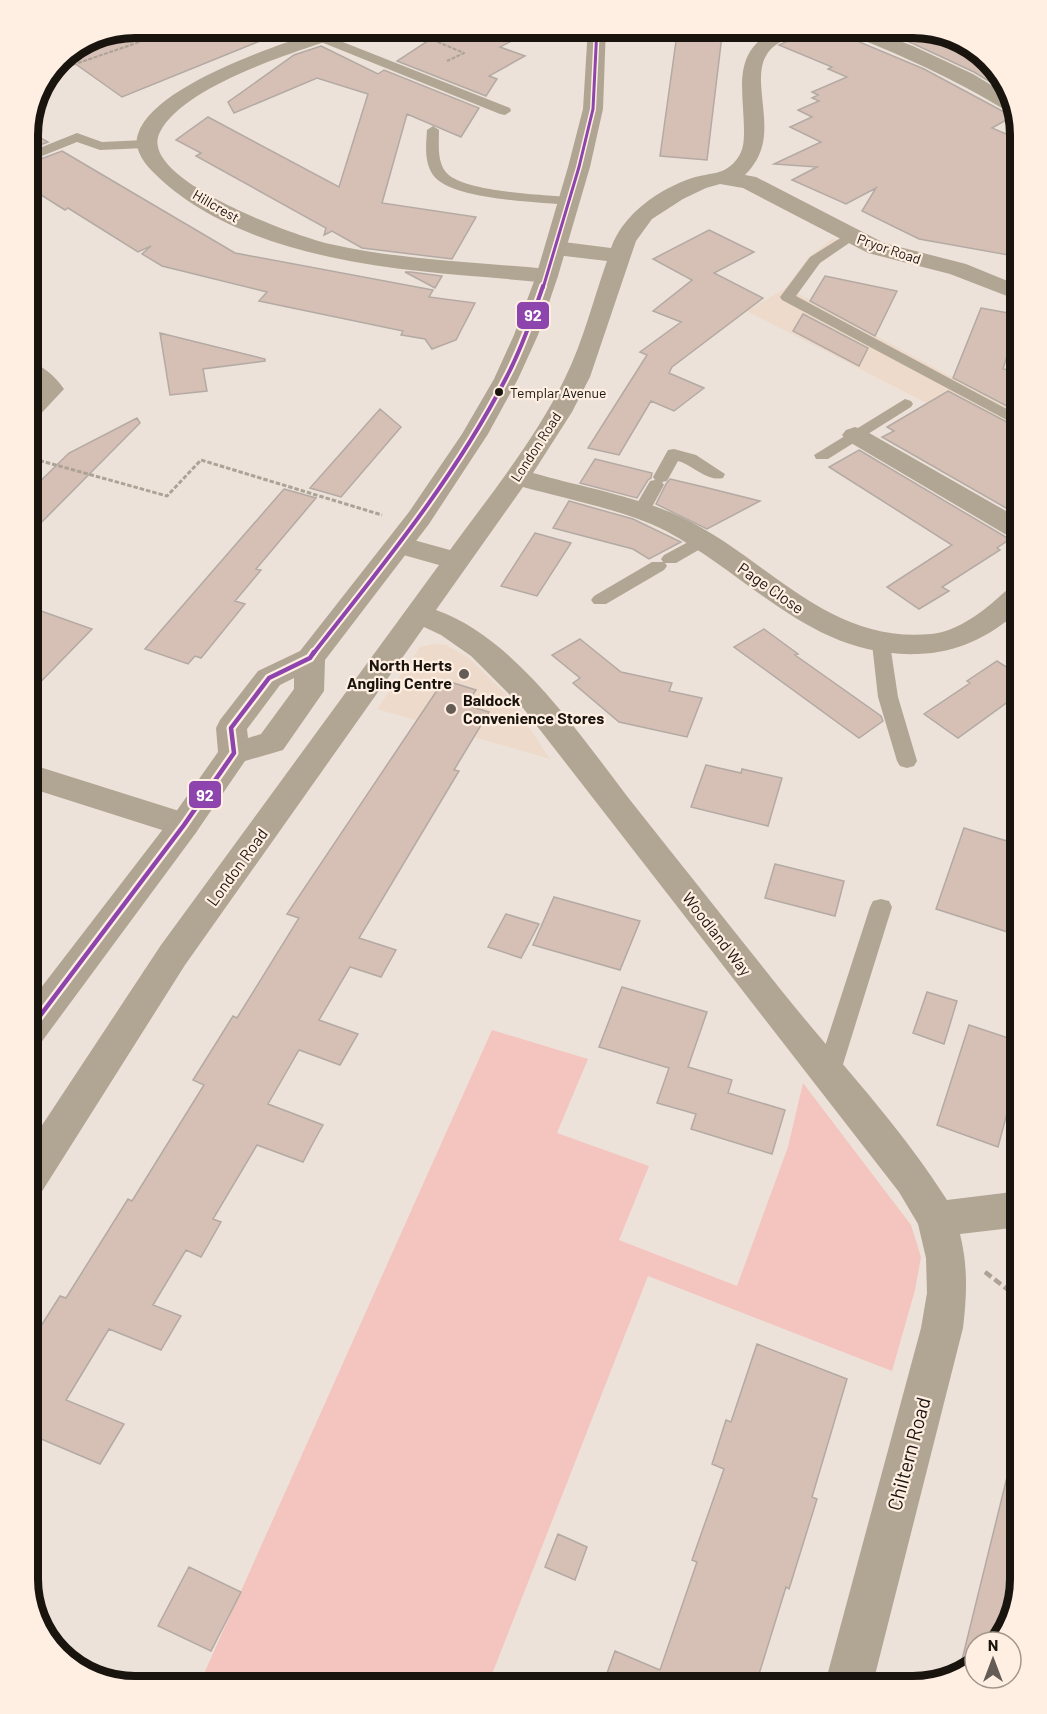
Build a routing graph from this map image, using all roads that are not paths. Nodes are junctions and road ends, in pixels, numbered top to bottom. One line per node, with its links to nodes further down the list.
1 (317, 38): 9 (street)
2 (322, 38): 7 (lane)
3 (596, 38): 12 (main road)
4 (773, 38): 11 (street)
5 (874, 38): 6 (street)
6 (1002, 100)
7 (506, 111)
8 (433, 130): 12 (lane)
9 (145, 144): 10 (lane); 16 (street, Hillcrest)
10 (38, 153)
11 (730, 178): 13 (street, Pryor Road); 15 (street, London Road)
12 (570, 201): 14 (main road)
13 (850, 236): 17 (street, Pryor Road); 21 (lane)
14 (555, 248): 15 (street); 16 (main road)
15 (618, 256): 25 (street, London Road)
16 (547, 276): 29 (main road)
17 (1010, 290)
18 (38, 376): 19 (street)
19 (38, 403)
20 (905, 404): 22 (lane)
21 (1010, 417)
22 (855, 435): 23 (lane); 27 (street)
23 (822, 455)
24 (717, 474): 26 (lane)
25 (517, 477): 26 (street, Page Close); 30 (street, London Road)
26 (641, 512): 28 (street, Page Close)
27 (1010, 525)
28 (703, 540): 31 (lane); 34 (street, Page Close)
29 (399, 545): 30 (street); 35 (main road)
30 (457, 561): 33 (street, London Road)
31 (600, 600)
32 (1010, 602): 34 (street, Page Close)
33 (418, 614): 42 (street, Woodland Way); 43 (street, London Road)
34 (881, 644): 37 (lane)
35 (310, 658): 36 (main road); 36 (main road)
36 (234, 753): 39 (main road)
37 (907, 761)
38 (38, 779): 39 (street)
39 (184, 825): 41 (main road)
40 (881, 907): 42 (lane)
41 (38, 1018)
42 (828, 1074): 45 (street, Woodland Way)
43 (38, 1164)
44 (1010, 1210): 45 (street)
45 (937, 1219): 46 (street, Chiltern Road)
46 (851, 1676)

